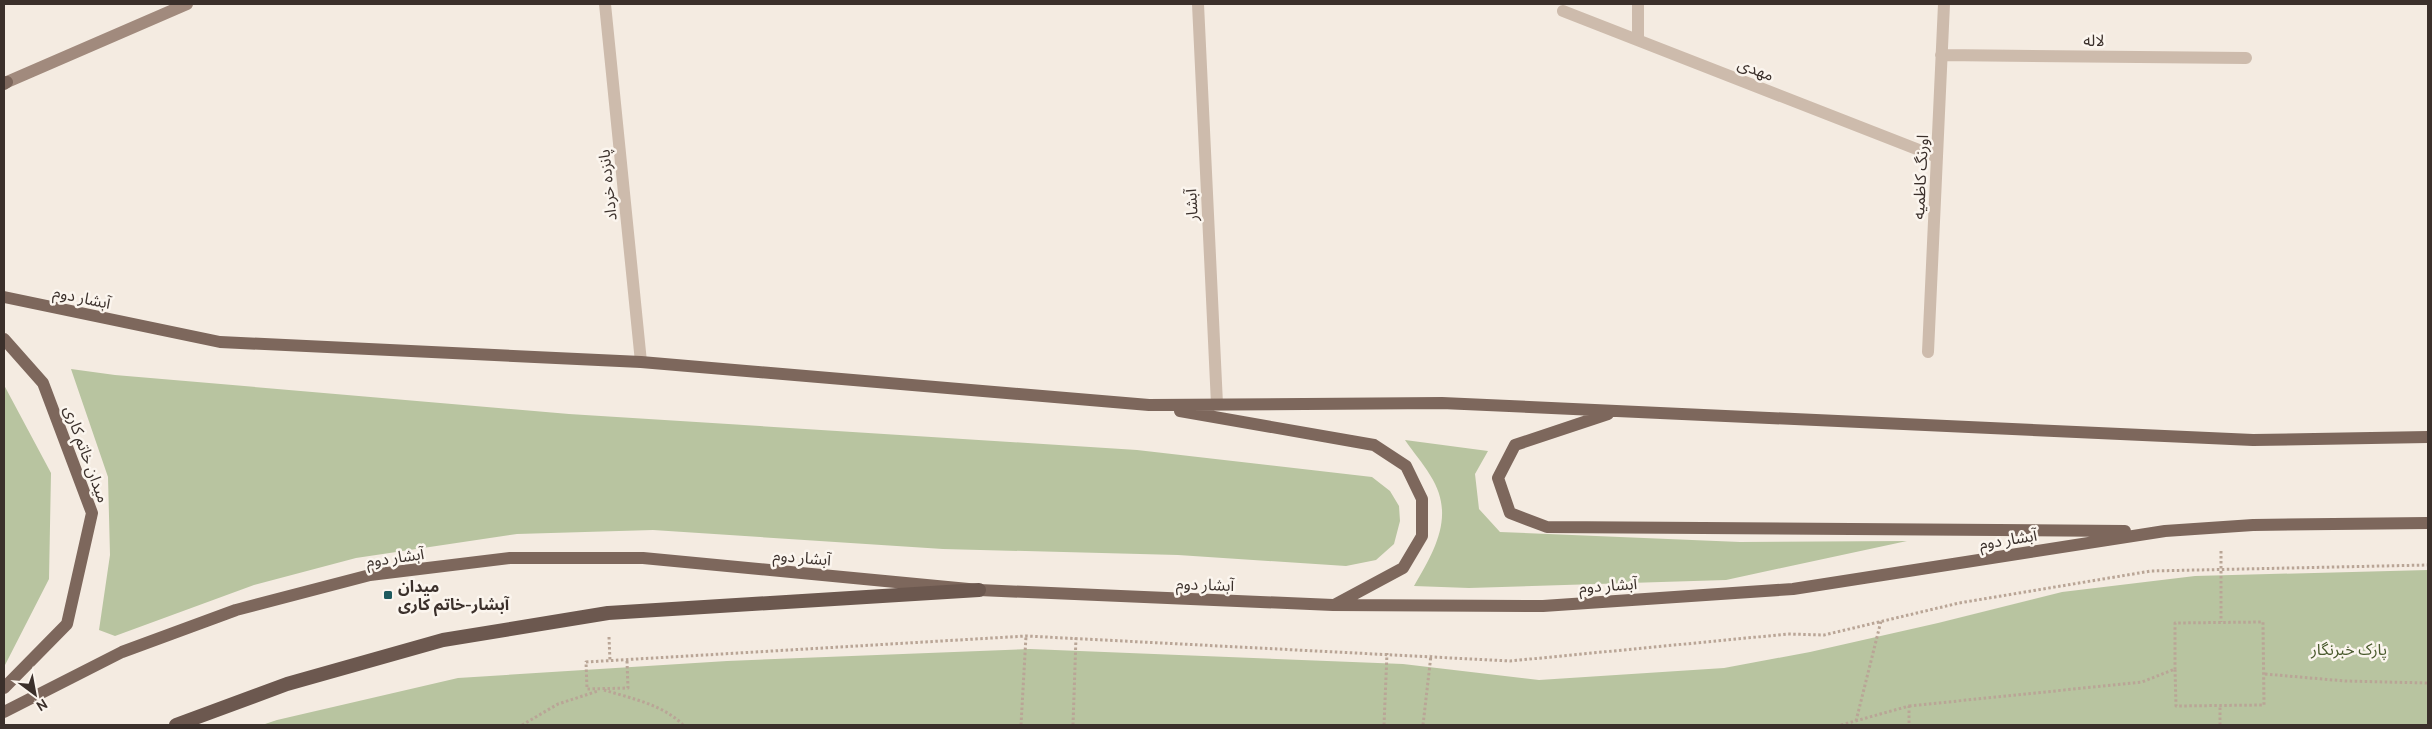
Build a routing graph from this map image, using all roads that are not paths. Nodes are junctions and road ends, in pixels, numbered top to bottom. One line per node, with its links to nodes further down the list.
1 (187, 4): 10 (main road)
2 (605, 4): 15 (street, پانزده خرداد)
3 (1198, 4): 16 (street, آبشار)
4 (1638, 4): 7 (street)
5 (1944, 4): 8 (street, اورنگ کاظمیه)
6 (1563, 10): 7 (street, مهدی)
7 (1638, 40): 11 (street, مهدی)
8 (1941, 55): 9 (street, لاله); 11 (street, اورنگ کاظمیه)
9 (2246, 58)
10 (5, 81)
11 (1937, 157): 14 (street, اورنگ کاظمیه)
12 (4, 297): 15 (main road, آبشار دوم)
13 (4, 339): 24 (main road, میدان خاتم کاری)
14 (1928, 352)
15 (641, 362): 17 (main road, آبشار دوم)
16 (1217, 404): 17 (main road, آبشار دوم); 18 (main road, آبشار دوم)
17 (1149, 405): 23 (main road)
18 (1615, 411): 19 (main road, آبشار دوم); 21 (main road)
19 (2428, 438)
20 (2428, 524): 21 (main road, آبشار دوم)
21 (2165, 531): 23 (main road, آبشار دوم)
22 (979, 590): 23 (main road, آبشار دوم); 25 (main road, آبشار دوم); 26 (highway)
23 (1333, 605)
24 (4, 688)
25 (4, 712)
26 (176, 725)

